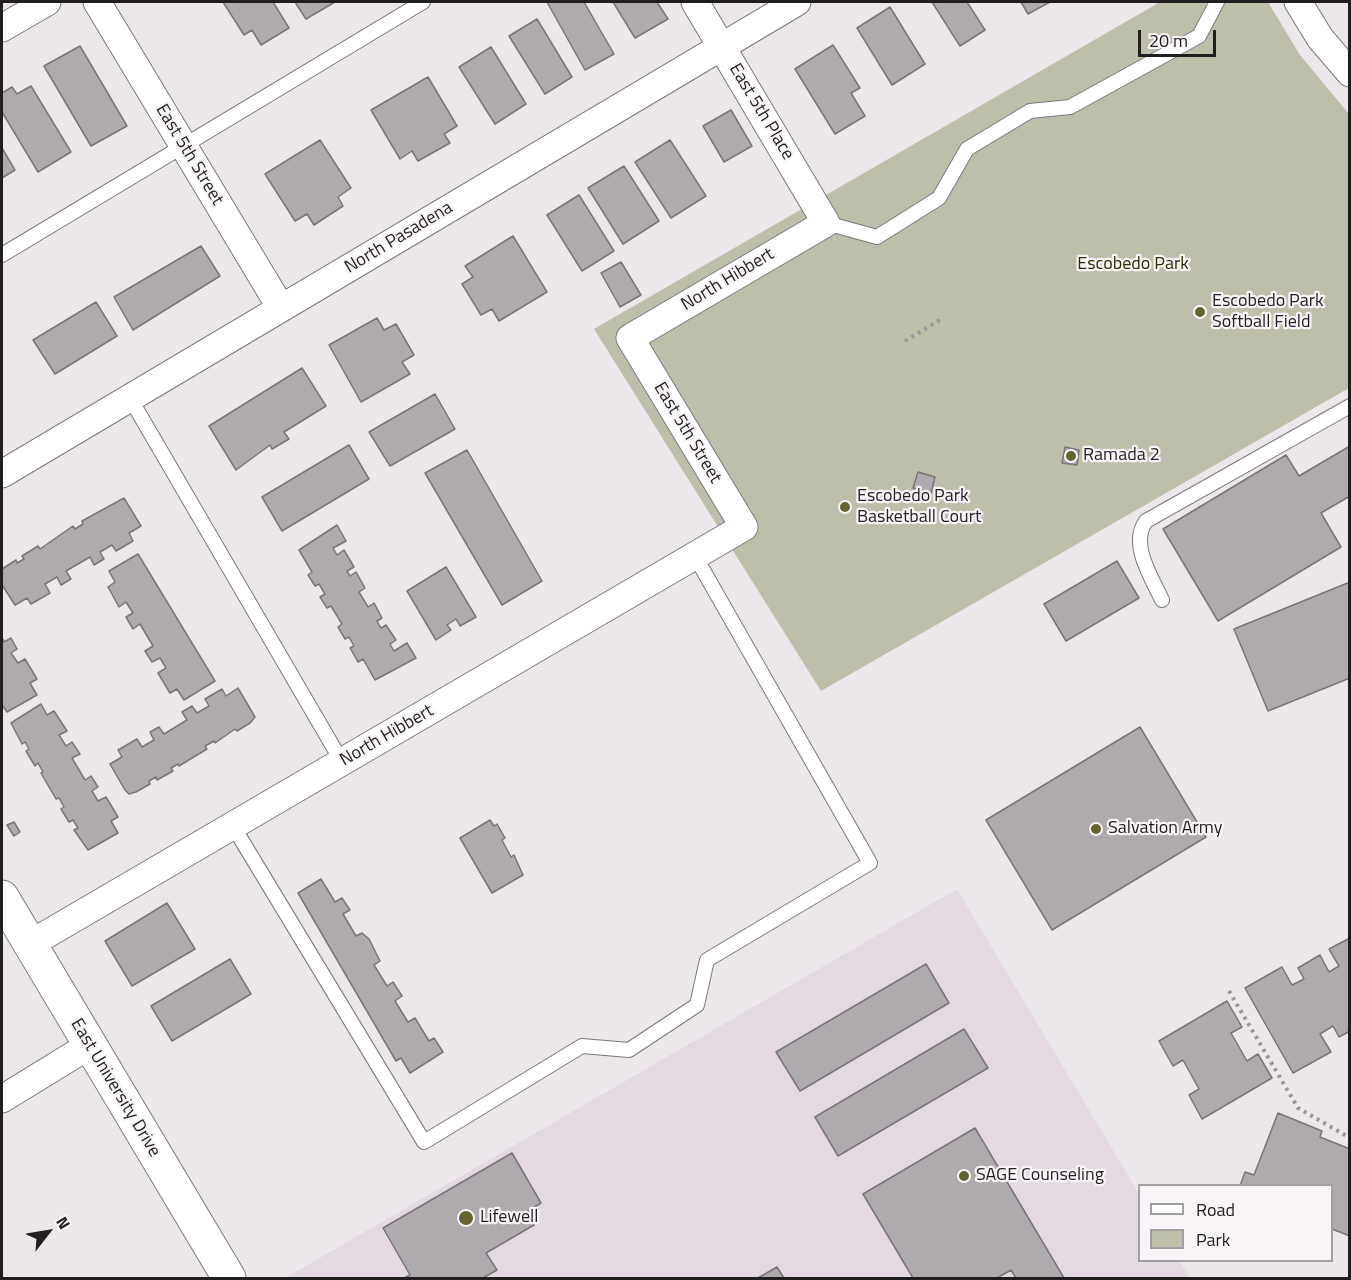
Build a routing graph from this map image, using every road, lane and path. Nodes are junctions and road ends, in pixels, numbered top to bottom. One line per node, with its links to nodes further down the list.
1 (47, 2): 8 (street)
2 (97, 2): 11 (street, East 5th Street)
3 (423, 2): 11 (lane)
4 (695, 2): 9 (street, East 5th Place)
5 (797, 2): 9 (street, North Pasadena)
6 (1217, 2): 12 (lane)
7 (1298, 2): 10 (street)
8 (2, 28)
9 (721, 46): 12 (street, East 5th Place); 14 (street, North Pasadena)
10 (1350, 74)
11 (184, 145): 13 (lane); 14 (street, East 5th Street)
12 (826, 223): 16 (street, North Hibbert)
13 (2, 255)
14 (281, 308): 18 (street, North Pasadena)
15 (943, 318): 17 (path)
16 (630, 338): 21 (street, East 5th Street)
17 (904, 341)
18 (130, 398): 20 (street, North Pasadena); 24 (lane)
19 (1350, 406): 23 (lane)
20 (2, 474)
21 (744, 527): 22 (street, North Hibbert)
22 (695, 556): 24 (street, North Hibbert); 25 (lane)
23 (1162, 600)
24 (342, 762): 25 (street, North Hibbert)
25 (233, 826): 27 (street, North Hibbert)
26 (2, 897): 27 (main road, East University Drive)
27 (30, 944): 29 (main road, East University Drive)
28 (1229, 991): 31 (path)
29 (90, 1045): 30 (street); 32 (main road, East University Drive)
30 (2, 1100)
31 (1350, 1138)
32 (229, 1278)

